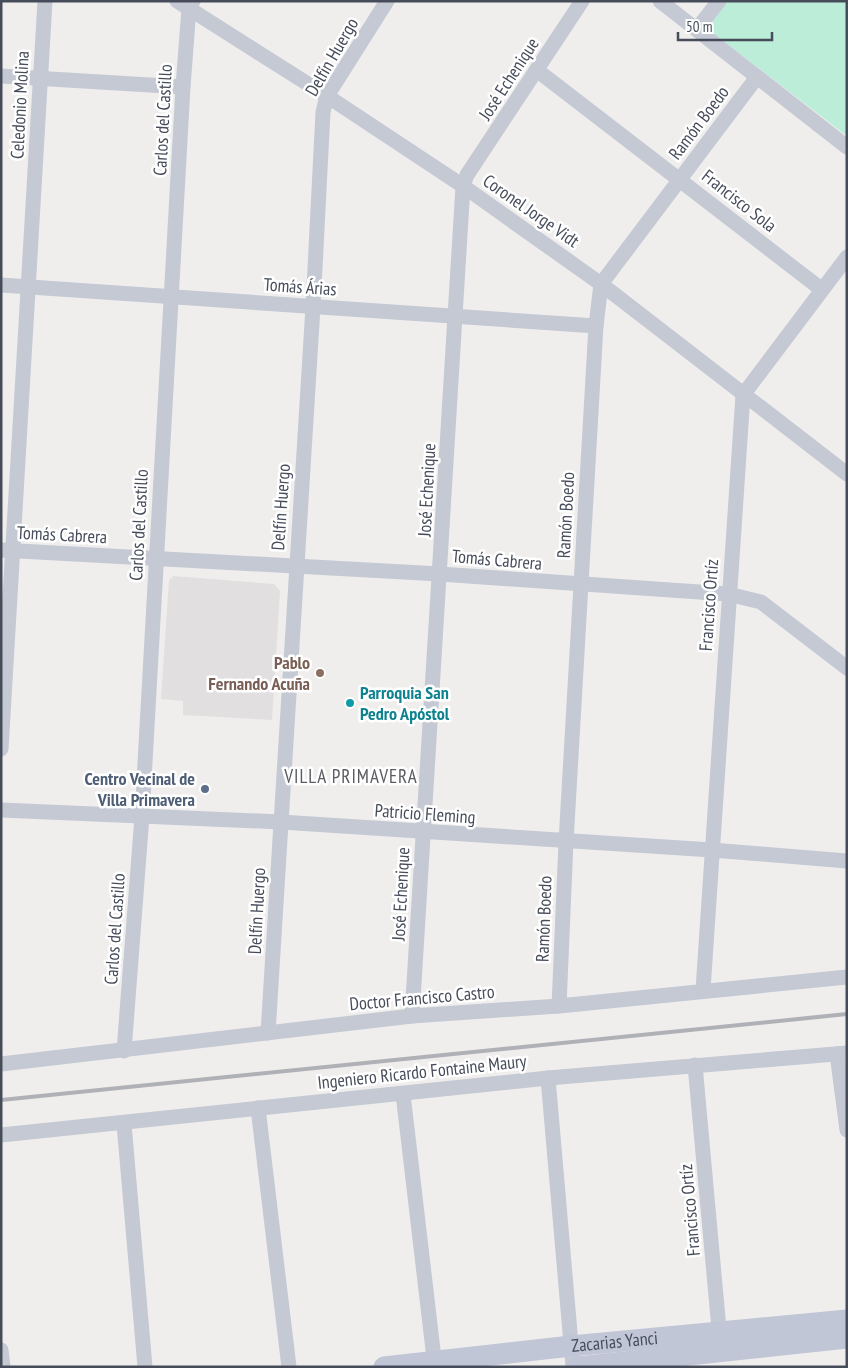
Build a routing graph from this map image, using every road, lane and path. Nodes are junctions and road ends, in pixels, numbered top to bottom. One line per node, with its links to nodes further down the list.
1 (45, 1): 11 (street, Celedonio Molina)
2 (387, 1): 13 (street, Delfín Huergo)
3 (582, 1): 8 (street, José Echenique)
4 (660, 1): 7 (street)
5 (720, 1): 7 (street)
6 (186, 4): 12 (street, Carlos del Castillo); 13 (street, Coronel Jorge Vidt)
7 (697, 29): 10 (street)
8 (538, 71): 15 (street, Francisco Sola); 16 (street, José Echenique)
9 (1, 76): 11 (street)
10 (758, 77): 14 (street); 15 (street, Ramón Boedo)
11 (41, 79): 12 (street); 20 (street, Celedonio Molina)
12 (183, 87): 22 (street, Carlos del Castillo)
13 (327, 96): 16 (street, Coronel Jorge Vidt); 23 (street, Delfín Huergo)
14 (847, 147)
15 (680, 180): 18 (street, Ramón Boedo); 21 (street, Francisco Sola)
16 (464, 186): 18 (street, Coronel Jorge Vidt); 24 (street, José Echenique)
17 (847, 257): 21 (street)
18 (601, 284): 25 (street, Ramón Boedo); 26 (street, Coronel Jorge Vidt)
19 (1, 285): 20 (street, Tomás Árias)
20 (28, 287): 22 (street, Tomás Árias); 28 (street, Celedonio Molina)
21 (821, 289): 26 (street)
22 (172, 296): 23 (street, Tomás Árias); 29 (street, Carlos del Castillo)
23 (313, 307): 24 (street, Tomás Árias); 30 (street, Delfín Huergo)
24 (456, 316): 25 (street, Tomás Árias); 31 (street, José Echenique)
25 (596, 326): 32 (street, Ramón Boedo)
26 (743, 395): 27 (street, Coronel Jorge Vidt); 33 (street, Francisco Ortíz)
27 (847, 474)
28 (6, 550): 29 (street, Tomás Cabrera); 35 (street, Celedonio Molina)
29 (155, 558): 30 (street, Tomás Cabrera); 37 (street, Carlos del Castillo)
30 (296, 566): 31 (street, Tomás Cabrera); 38 (street, Delfín Huergo)
31 (440, 574): 32 (street, Tomás Cabrera); 39 (street, José Echenique)
32 (581, 585): 33 (street, Tomás Cabrera); 40 (street, Ramón Boedo)
33 (728, 594): 34 (street, Tomás Cabrera); 41 (street, Francisco Ortíz)
34 (847, 668)
35 (1, 749)
36 (1, 810): 37 (street, Patricio Fleming)
37 (142, 816): 38 (street, Patricio Fleming); 48 (street, Carlos del Castillo)
38 (281, 822): 39 (street, Patricio Fleming); 47 (street, Delfín Huergo)
39 (423, 833): 40 (street, Patricio Fleming); 46 (street, José Echenique)
40 (566, 842): 41 (street, Patricio Fleming); 45 (street, Ramón Boedo)
41 (712, 850): 42 (street, Patricio Fleming); 44 (street, Francisco Ortíz)
42 (847, 861)
43 (847, 977): 44 (street, Doctor Francisco Castro)
44 (703, 990): 45 (street, Doctor Francisco Castro)
45 (559, 1006): 46 (street, Doctor Francisco Castro)
46 (412, 1016): 47 (street, Doctor Francisco Castro)
47 (268, 1033): 48 (street, Doctor Francisco Castro)
48 (124, 1051): 50 (street, Doctor Francisco Castro)
49 (842, 1053): 51 (street, Ingeniero Ricardo Fontaine Maury); 56 (street)
50 (1, 1064)
51 (695, 1065): 52 (street, Ingeniero Ricardo Fontaine Maury); 60 (street, Francisco Ortíz)
52 (548, 1078): 53 (street, Ingeniero Ricardo Fontaine Maury); 61 (street)
53 (403, 1094): 54 (street, Ingeniero Ricardo Fontaine Maury); 63 (street)
54 (258, 1108): 55 (street, Ingeniero Ricardo Fontaine Maury); 66 (street)
55 (124, 1124): 57 (street, Ingeniero Ricardo Fontaine Maury); 65 (street)
56 (847, 1130)
57 (1, 1136)
58 (847, 1320): 60 (street, Zacarias Yanci)
59 (847, 1338): 60 (street, Zacarias Yanci)
60 (720, 1342): 61 (street, Zacarias Yanci); 69 (street, Zacarias Yanci)
61 (571, 1346): 63 (street, Zacarias Yanci); 68 (street)
62 (1, 1350): 64 (street)
63 (434, 1364): 67 (street, Zacarias Yanci)
64 (3, 1367)
65 (145, 1367)
66 (289, 1367)
67 (384, 1367)
68 (573, 1367)
69 (578, 1367)

